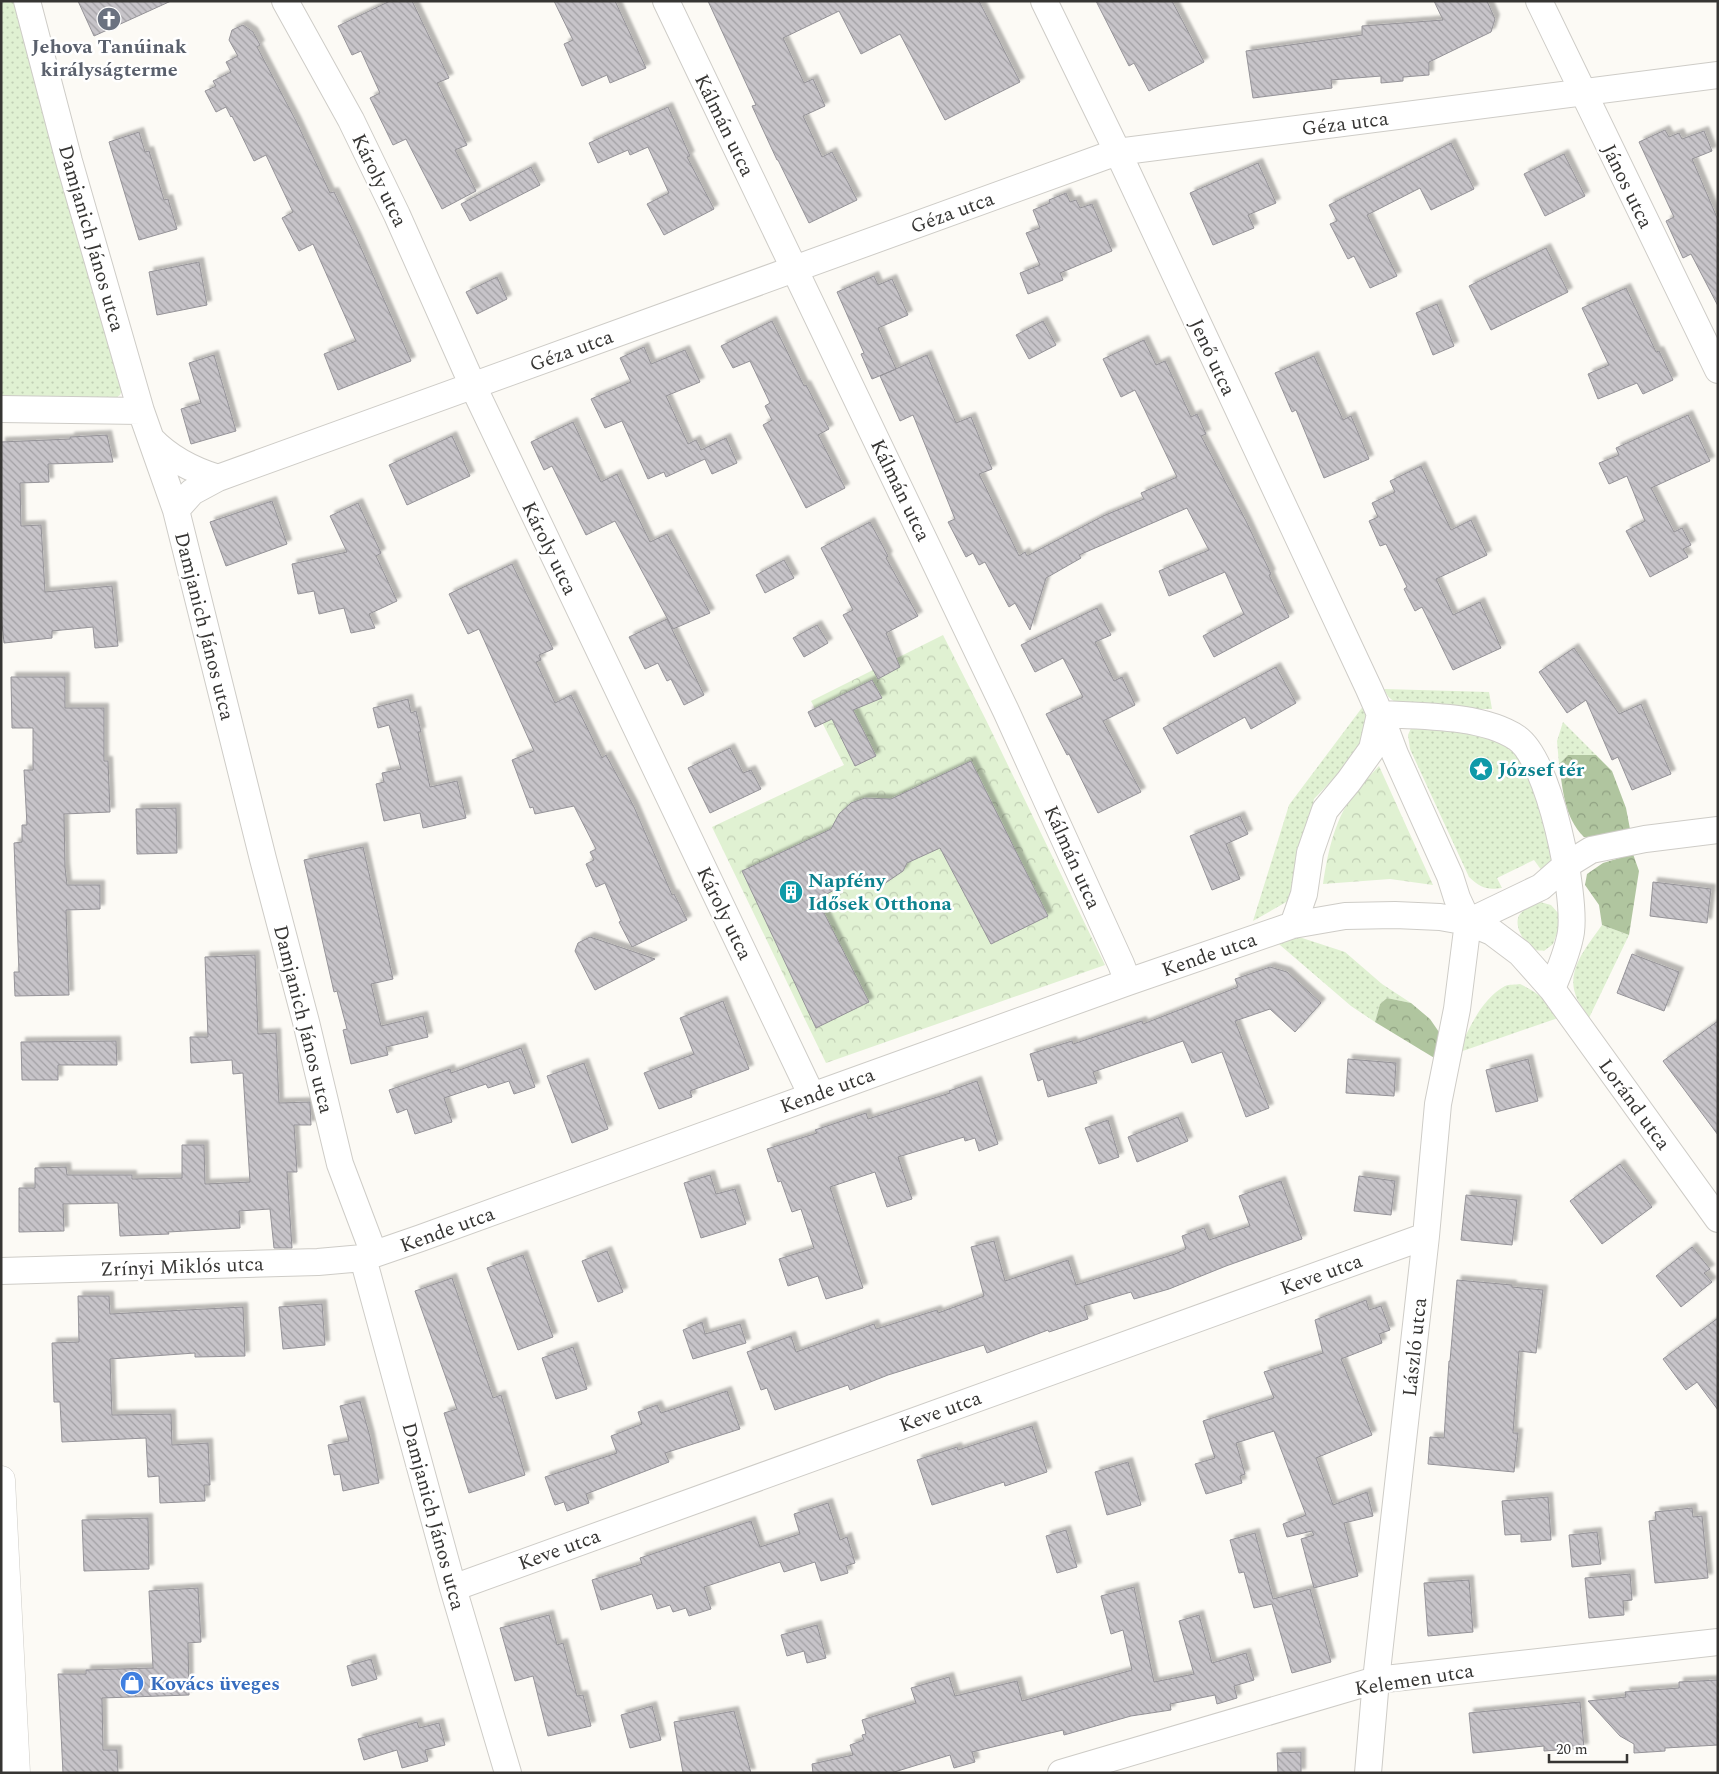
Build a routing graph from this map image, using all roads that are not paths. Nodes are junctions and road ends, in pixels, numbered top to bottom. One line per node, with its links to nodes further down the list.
1 (27, 1): 13 (street, Damjanich János utca)
2 (285, 1): 11 (street, Károly utca)
3 (666, 1): 9 (street, Kálmán utca)
4 (1044, 1): 8 (street, Jenő utca)
5 (1539, 1): 7 (street, János utca)
6 (1718, 75): 7 (street, Géza utca)
7 (1582, 92): 8 (street, Géza utca); 10 (street, János utca)
8 (1117, 152): 9 (street, Géza utca); 17 (street, Jenő utca)
9 (795, 269): 11 (street, Géza utca); 22 (street, Kálmán utca)
10 (1718, 370)
11 (473, 386): 15 (street, Géza utca); 24 (street, Károly utca)
12 (1, 409): 13 (street)
13 (141, 411): 14 (street, Damjanich János utca)
14 (151, 439): 15 (street); 16 (street, Damjanich János utca)
15 (218, 478): 16 (street, Géza utca)
16 (176, 510): 27 (street, Damjanich János utca)
17 (1380, 714): 19 (street); 20 (street); 21 (street)
18 (1718, 830): 19 (street)
19 (1565, 866): 20 (street); 23 (street)
20 (1468, 922): 21 (street); 23 (street); 26 (street, László utca)
21 (1293, 925): 22 (street, Kende utca)
22 (1128, 982): 24 (street, Kende utca)
23 (1552, 989): 25 (street, Loránd utca)
24 (812, 1096): 27 (street, Kende utca)
25 (1718, 1219)
26 (1426, 1236): 30 (street, Keve utca); 32 (street, László utca)
27 (369, 1256): 28 (street, Zrínyi Miklós utca); 30 (street, Damjanich János utca)
28 (1, 1271)
29 (1, 1480): 33 (street)
30 (453, 1588): 34 (street, Damjanich János utca)
31 (1718, 1642): 32 (street, Kelemen utca)
32 (1376, 1680): 35 (street, Kelemen utca); 36 (street, László utca)
33 (16, 1773)
34 (508, 1773)
35 (1061, 1773)
36 (1368, 1773)

